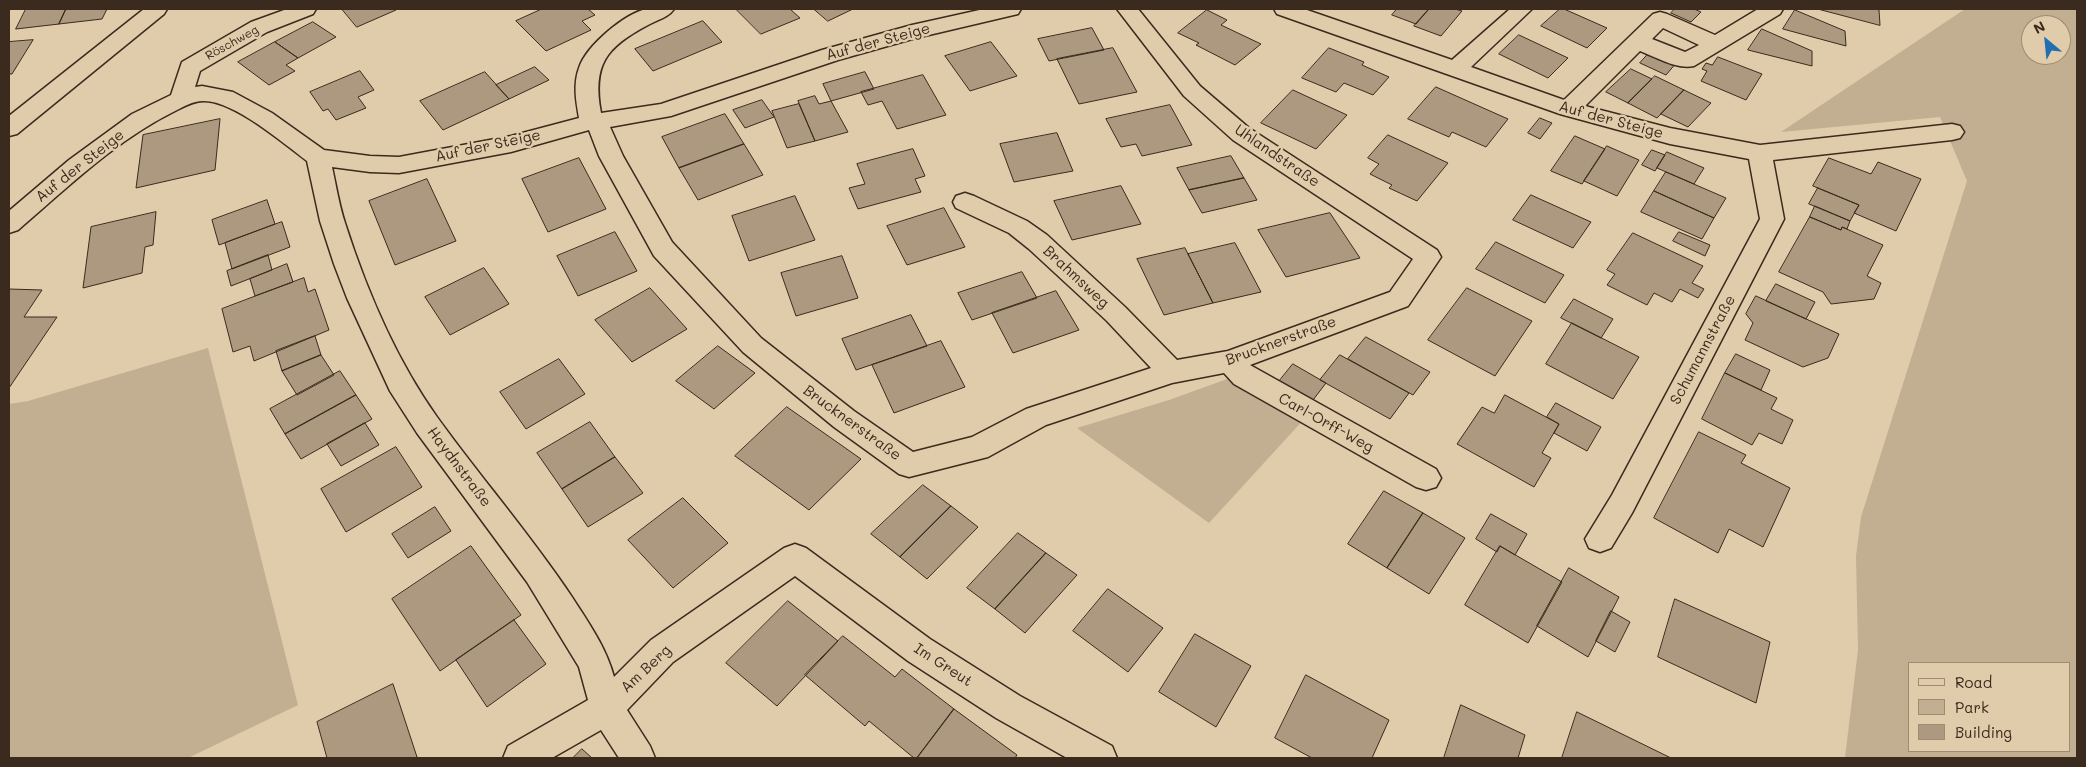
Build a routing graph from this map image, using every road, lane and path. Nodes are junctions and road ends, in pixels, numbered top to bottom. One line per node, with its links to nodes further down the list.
1 (157, 9): 15 (street)
2 (306, 9): 12 (street, Röschweg)
3 (664, 9): 14 (street)
4 (1011, 9): 14 (street, Auf der Steige)
5 (1128, 9): 21 (street, Uhlandstraße)
6 (1284, 9): 11 (street, Auf der Steige)
7 (1522, 9): 11 (street)
8 (1773, 9): 10 (street)
9 (1636, 41): 10 (street); 10 (street); 13 (street)
10 (1716, 44)
11 (1456, 69): 13 (street, Auf der Steige)
12 (181, 99): 18 (street, Auf der Steige); 20 (street, Auf der Steige)
13 (1568, 109): 17 (street, Auf der Steige)
14 (594, 122): 18 (street, Auf der Steige); 23 (street, Brucknerstraße)
15 (9, 128)
16 (1952, 132): 17 (street, Auf der Steige)
17 (1760, 153): 25 (street, Schumannstraße)
18 (318, 157): 27 (street, Haydnstraße)
19 (965, 202): 23 (street, Brahmsweg)
20 (9, 224)
21 (1428, 257): 22 (street, Brucknerstraße)
22 (1230, 361): 23 (street, Brucknerstraße); 24 (street, Carl-Orff-Weg)
23 (1172, 372)
24 (1426, 478)
25 (1600, 539)
26 (796, 558): 27 (street, Am Berg); 30 (street, Im Greut)
27 (606, 708): 28 (street, Am Berg); 29 (street, Haydnstraße)
28 (520, 758)
29 (638, 758)
30 (1100, 758)

